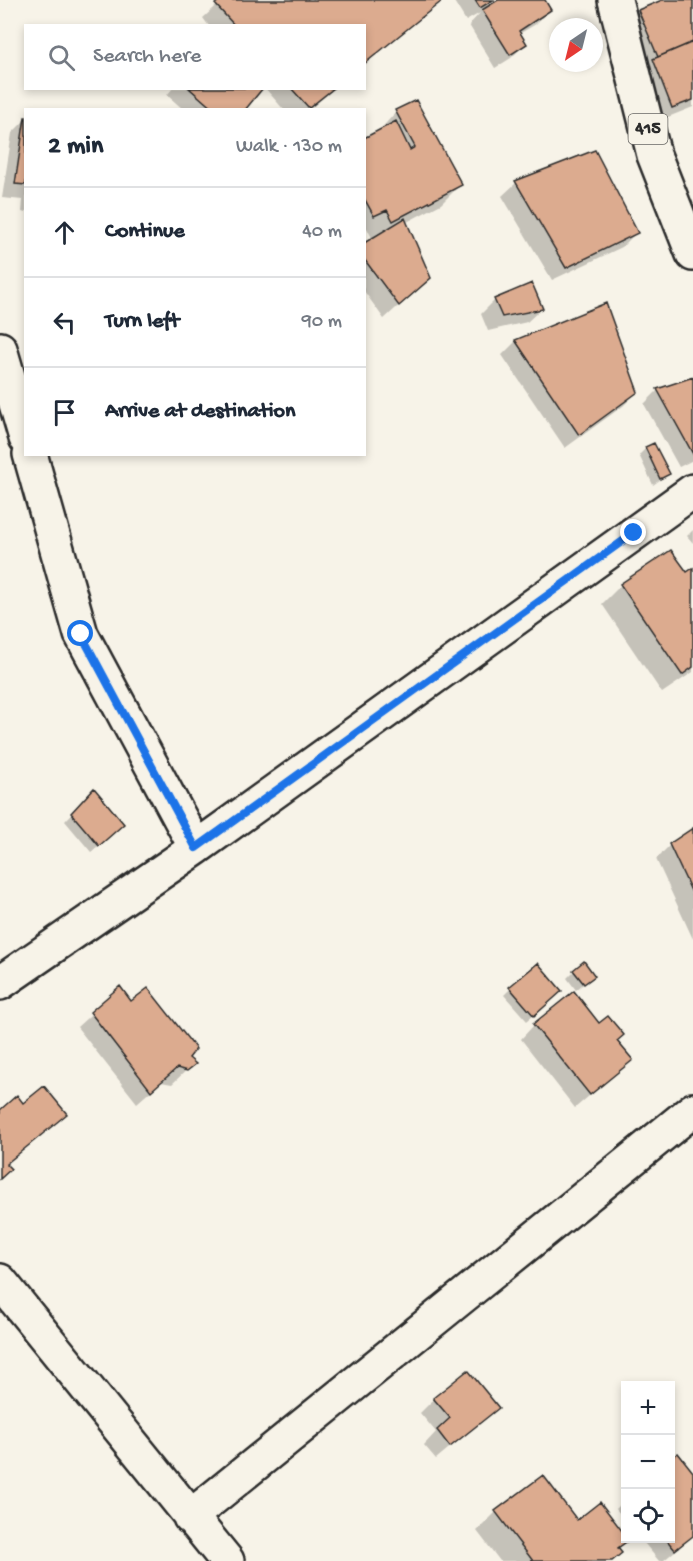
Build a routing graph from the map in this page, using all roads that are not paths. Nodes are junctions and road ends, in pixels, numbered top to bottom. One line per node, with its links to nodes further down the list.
1 (615, 0): 2 (main road, 415)
2 (693, 254)
3 (0, 349): 4 (main road)
4 (24, 431)
5 (31, 456): 7 (main road)
6 (693, 491): 7 (main road)
7 (196, 848): 8 (main road)
8 (0, 983)
9 (693, 1110): 11 (main road)
10 (0, 1281): 11 (main road)
11 (190, 1517): 12 (main road)
12 (226, 1561)

